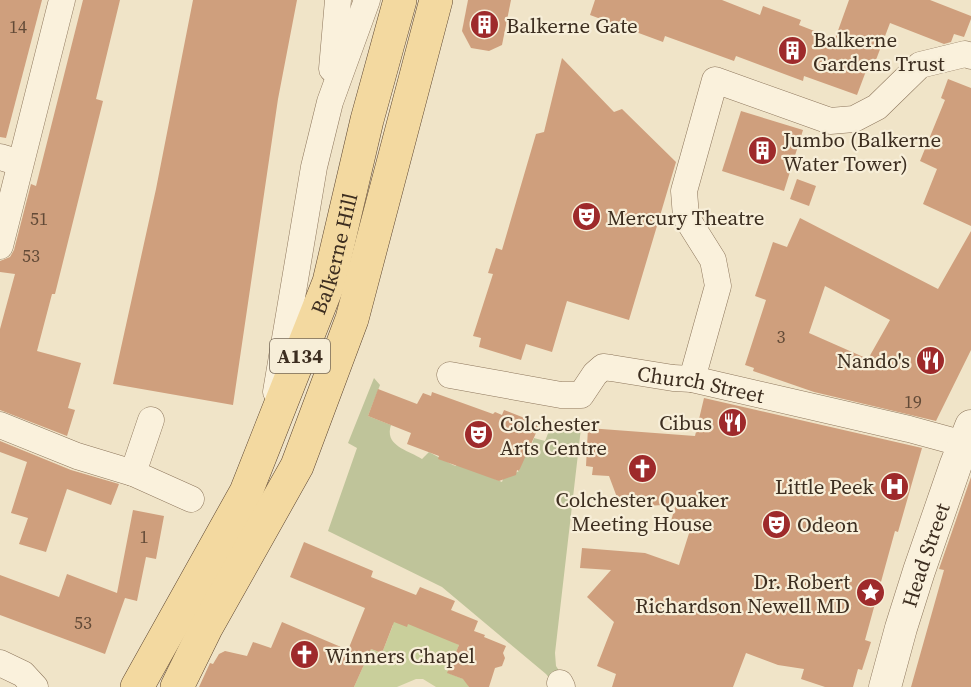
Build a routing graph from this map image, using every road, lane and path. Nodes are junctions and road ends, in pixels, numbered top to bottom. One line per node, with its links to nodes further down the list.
1 (62, 0): 8 (street)
2 (338, 0): 7 (street)
3 (367, 0): 7 (street)
4 (400, 0): 14 (main road, Balkerne Hill / A134)
5 (436, 0): 21 (main road, Balkerne Hill / A134)
6 (971, 56): 11 (street)
7 (330, 102): 14 (street)
8 (10, 160): 9 (street)
9 (0, 246)
10 (450, 375): 11 (street, Church Street)
11 (692, 379): 15 (street, Church Street)
12 (150, 420): 16 (street)
13 (0, 425): 16 (street)
14 (270, 430): 20 (main road, Balkerne Hill / A134)
15 (967, 435): 22 (street, Head Street)
16 (133, 473): 17 (street)
17 (191, 499)
18 (0, 663): 19 (street)
19 (34, 687)
20 (137, 687)
21 (177, 687)
22 (885, 687)

